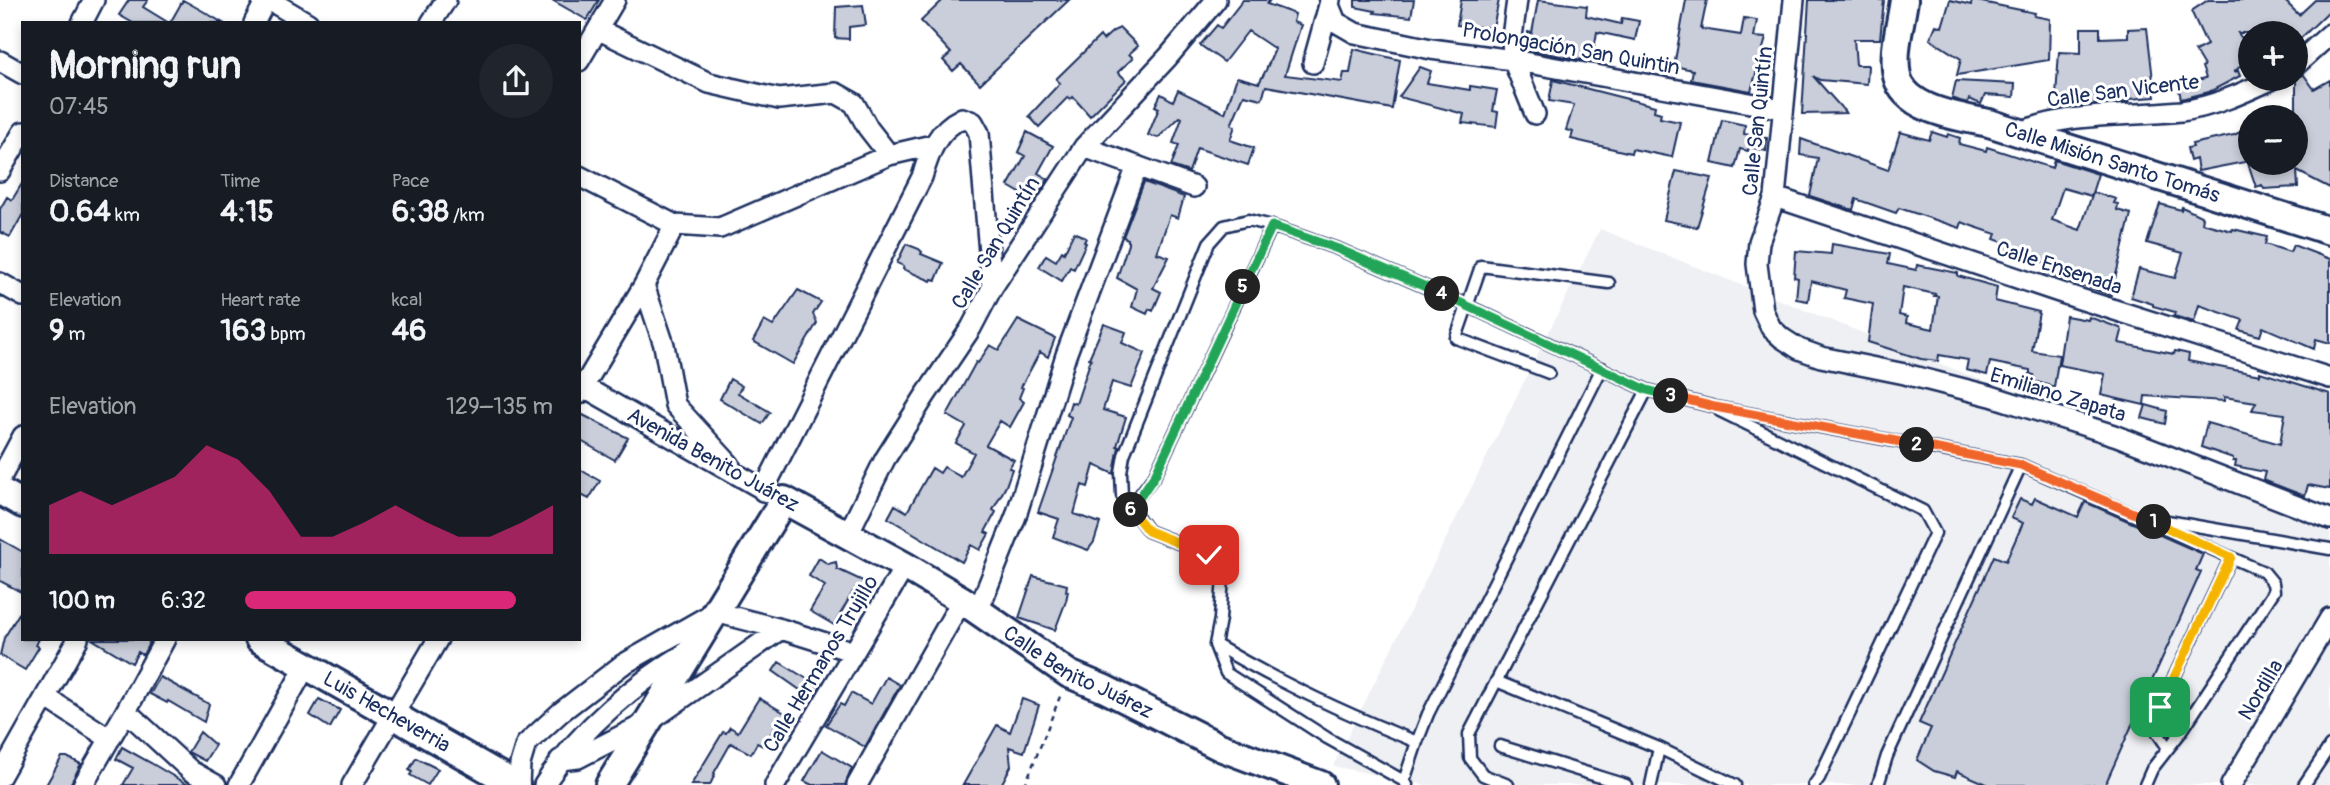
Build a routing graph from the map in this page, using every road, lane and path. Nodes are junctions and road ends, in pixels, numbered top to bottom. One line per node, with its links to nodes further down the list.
1 (94, 0): 10 (street)
2 (268, 0): 11 (street); 12 (street)
3 (446, 0): 13 (street)
4 (615, 0): 14 (street)
5 (1216, 0): 28 (street, Calle San Quintín)
6 (1517, 0): 18 (street)
7 (1794, 0): 23 (street, Calle San Quintín)
8 (1904, 0): 25 (street, Calle Misión Santo Tomás)
9 (1329, 2): 18 (street, Prolongación San Quintin); 20 (street)
10 (83, 21)
11 (255, 21)
12 (305, 21)
13 (432, 21)
14 (599, 30): 17 (street); 29 (street)
15 (2330, 34): 16 (street)
16 (2308, 54)
17 (581, 58)
18 (1513, 60): 23 (street, Prolongación San Quintin); 24 (street)
19 (0, 61): 21 (street)
20 (1313, 63)
21 (21, 73)
22 (2247, 91): 25 (street, Calle San Vicente)
23 (1783, 109): 34 (street, Calle San Quintín)
24 (1535, 114)
25 (2017, 133): 37 (street, Calle Misión Santo Tomás)
26 (21, 135): 31 (street)
27 (932, 145): 29 (street); 41 (street); 57 (street)
28 (1084, 147): 30 (street); 41 (street, Calle San Quintín)
29 (889, 155): 35 (street)
30 (1137, 166): 33 (street); 66 (street)
31 (0, 171)
32 (581, 177): 35 (street)
33 (1194, 187)
34 (1776, 197): 44 (street, Calle San Quintín); 47 (street, Calle Ensenada)
35 (674, 225): 40 (street)
36 (1272, 226): 43 (lane); 59 (lane); 59 (lane)
37 (2330, 231)
38 (0, 283): 42 (street)
39 (1609, 283): 43 (lane)
40 (643, 285): 48 (street); 55 (street)
41 (992, 288): 62 (street, Calle San Quintín)
42 (21, 295)
43 (1469, 306): 45 (lane); 46 (lane)
44 (1771, 328): 61 (street, Emiliano Zapata)
45 (1602, 368): 49 (lane); 85 (lane)
46 (1549, 373)
47 (2330, 378)
48 (581, 388): 55 (street, Avenida Benito Juárez)
49 (1647, 390): 50 (lane); 79 (lane)
50 (1706, 405): 53 (lane); 108 (lane)
51 (21, 438): 52 (street)
52 (5, 457): 54 (street)
53 (2021, 465): 60 (lane); 109 (lane)
54 (0, 480)
55 (743, 480): 57 (street, Avenida Benito Juárez)
56 (0, 491): 58 (street)
57 (773, 495): 62 (street, Avenida Benito Juárez); 67 (street)
58 (21, 503)
59 (1130, 508): 74 (lane)
60 (2141, 517): 63 (lane); 64 (lane)
61 (2330, 519)
62 (848, 534): 65 (street, Calle Benito Juárez)
63 (2330, 549)
64 (2231, 557): 89 (lane); 89 (lane)
65 (905, 566): 66 (street, Calle Benito Juárez); 76 (street, Calle Hermanos Trujillo)
66 (970, 605): 78 (street, Calle Benito Juárez); 101 (street)
67 (715, 612): 69 (street); 75 (street); 97 (street)
68 (2330, 618): 111 (street, Nordilla)
69 (781, 629): 76 (street); 83 (street)
70 (77, 641): 80 (street)
71 (164, 641): 81 (street)
72 (264, 641): 77 (street, Luis Hecheverria)
73 (437, 641): 82 (street)
74 (1215, 645): 85 (lane); 93 (lane)
75 (694, 648): 83 (street); 90 (street)
76 (855, 652): 100 (street, Calle Hermanos Trujillo)
77 (298, 654): 82 (street, Luis Hecheverria); 92 (street)
78 (1069, 674): 102 (path); 103 (street, Calle Benito Juárez)
79 (1496, 681): 88 (lane); 104 (lane)
80 (47, 698): 84 (street); 91 (street)
81 (126, 711): 84 (street); 95 (street)
82 (394, 715): 96 (street); 97 (street, Luis Hecheverria)
83 (650, 720): 90 (street); 99 (street)
84 (110, 739): 94 (street)
85 (1418, 742): 93 (lane)
86 (1500, 746): 105 (lane)
87 (2330, 746): 112 (lane)
88 (1659, 748): 106 (lane); 107 (lane)
89 (2168, 748): 110 (lane)
90 (560, 760): 98 (street)
91 (0, 777)
92 (246, 782)
93 (1406, 783)
94 (83, 785)
95 (216, 785)
96 (352, 785)
97 (517, 785)
98 (544, 785)
99 (609, 785)
100 (775, 785)
101 (857, 785)
102 (1025, 785)
103 (1321, 785)
104 (1508, 785)
105 (1626, 785)
106 (1651, 785)
107 (1735, 785)
108 (1814, 785)
109 (1878, 785)
110 (2145, 785)
111 (2231, 785)
112 (2304, 785)

